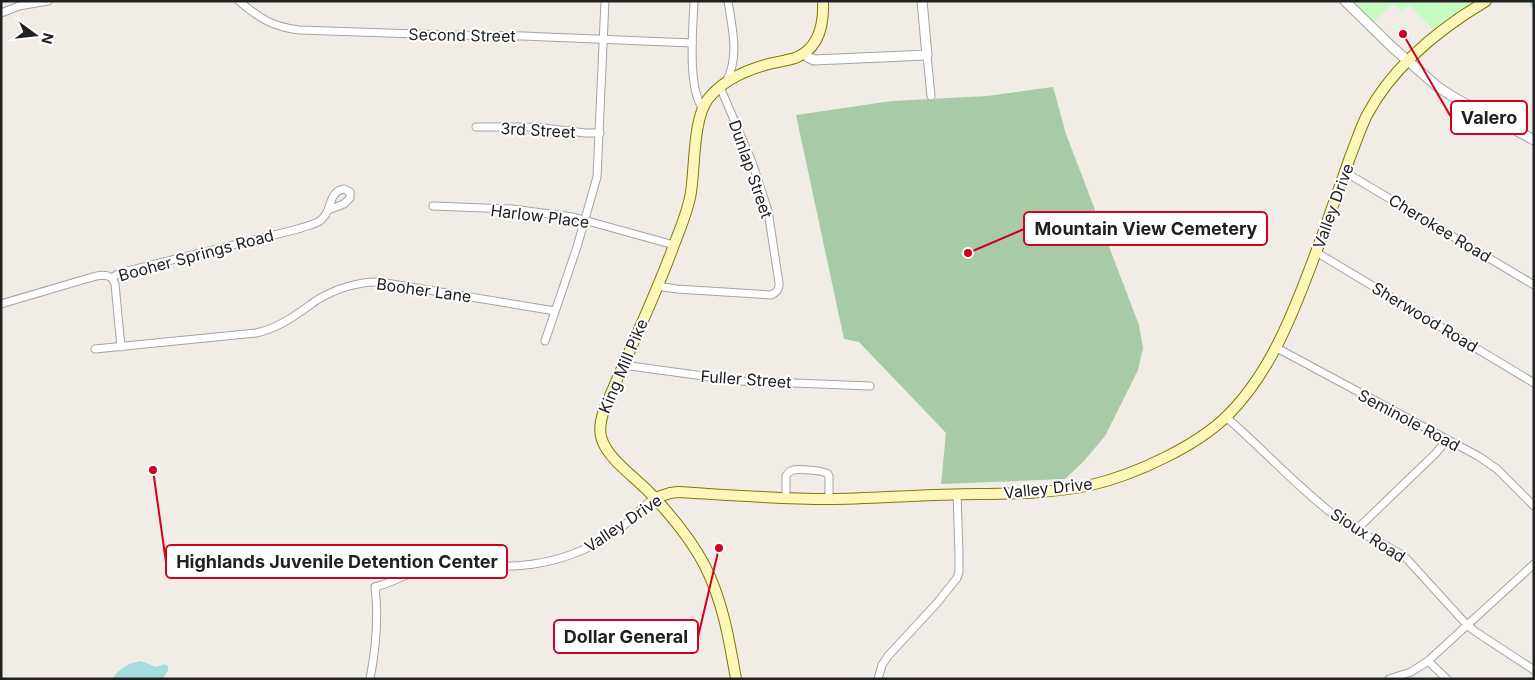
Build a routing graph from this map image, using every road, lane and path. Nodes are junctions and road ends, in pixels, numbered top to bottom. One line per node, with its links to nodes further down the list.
1 (48, 1): 10 (street)
2 (239, 1): 11 (street, Second Street)
3 (605, 1): 11 (street)
4 (694, 1): 12 (street)
5 (728, 1): 16 (street)
6 (823, 1): 13 (main road)
7 (922, 1): 14 (street)
8 (1345, 1): 15 (street)
9 (1486, 1): 15 (main road, Valley Drive)
10 (1, 13)
11 (603, 40): 12 (street, Second Street); 20 (street)
12 (692, 43): 18 (street)
13 (805, 53): 14 (street); 16 (main road)
14 (926, 55): 17 (street)
15 (1407, 61): 21 (street); 22 (main road, Valley Drive)
16 (723, 84): 18 (main road, King Mill Pike); 30 (street, Dunlap Street)
17 (931, 96)
18 (702, 109): 26 (main road, King Mill Pike)
19 (476, 127): 20 (street, 3rd Street)
20 (600, 133): 25 (street)
21 (1534, 140)
22 (1345, 172): 27 (main road, Valley Drive); 29 (street, Cherokee Road)
23 (433, 206): 25 (street, Harlow Place)
24 (328, 210): 28 (street, Booher Springs Road)
25 (585, 219): 26 (street, Harlow Place); 32 (street)
26 (674, 245): 30 (main road, King Mill Pike)
27 (1316, 252): 35 (main road, Valley Drive); 38 (street, Sherwood Road)
28 (112, 278): 31 (street, Booher Springs Road); 34 (street)
29 (1534, 284)
30 (658, 286): 37 (main road, King Mill Pike)
31 (1, 304)
32 (555, 311): 33 (street); 34 (street, Booher Lane)
33 (545, 341)
34 (121, 347): 36 (street, Booher Lane)
35 (1275, 347): 40 (main road, Valley Drive); 41 (street, Seminole Road)
36 (95, 349)
37 (623, 365): 39 (street, Fuller Street); 43 (main road, King Mill Pike)
38 (1534, 383)
39 (870, 386)
40 (1226, 417): 42 (main road, Valley Drive); 47 (street, Sioux Road)
41 (1447, 440): 46 (street, Seminole Road); 47 (street)
42 (957, 494): 45 (main road, Valley Drive); 54 (street)
43 (655, 498): 44 (main road, Valley Drive); 52 (street, Valley Drive); 53 (main road, King Mill Pike)
44 (786, 498): 45 (main road, Valley Drive); 45 (street)
45 (829, 499)
46 (1534, 506)
47 (1356, 530): 49 (street, Sioux Road)
48 (1534, 564): 49 (street)
49 (1467, 625): 50 (street); 51 (street, Sioux Road)
50 (1428, 661): 55 (street); 56 (street)
51 (1534, 670)
52 (370, 679)
53 (736, 679)
54 (878, 679)
55 (1390, 679)
56 (1446, 679)

